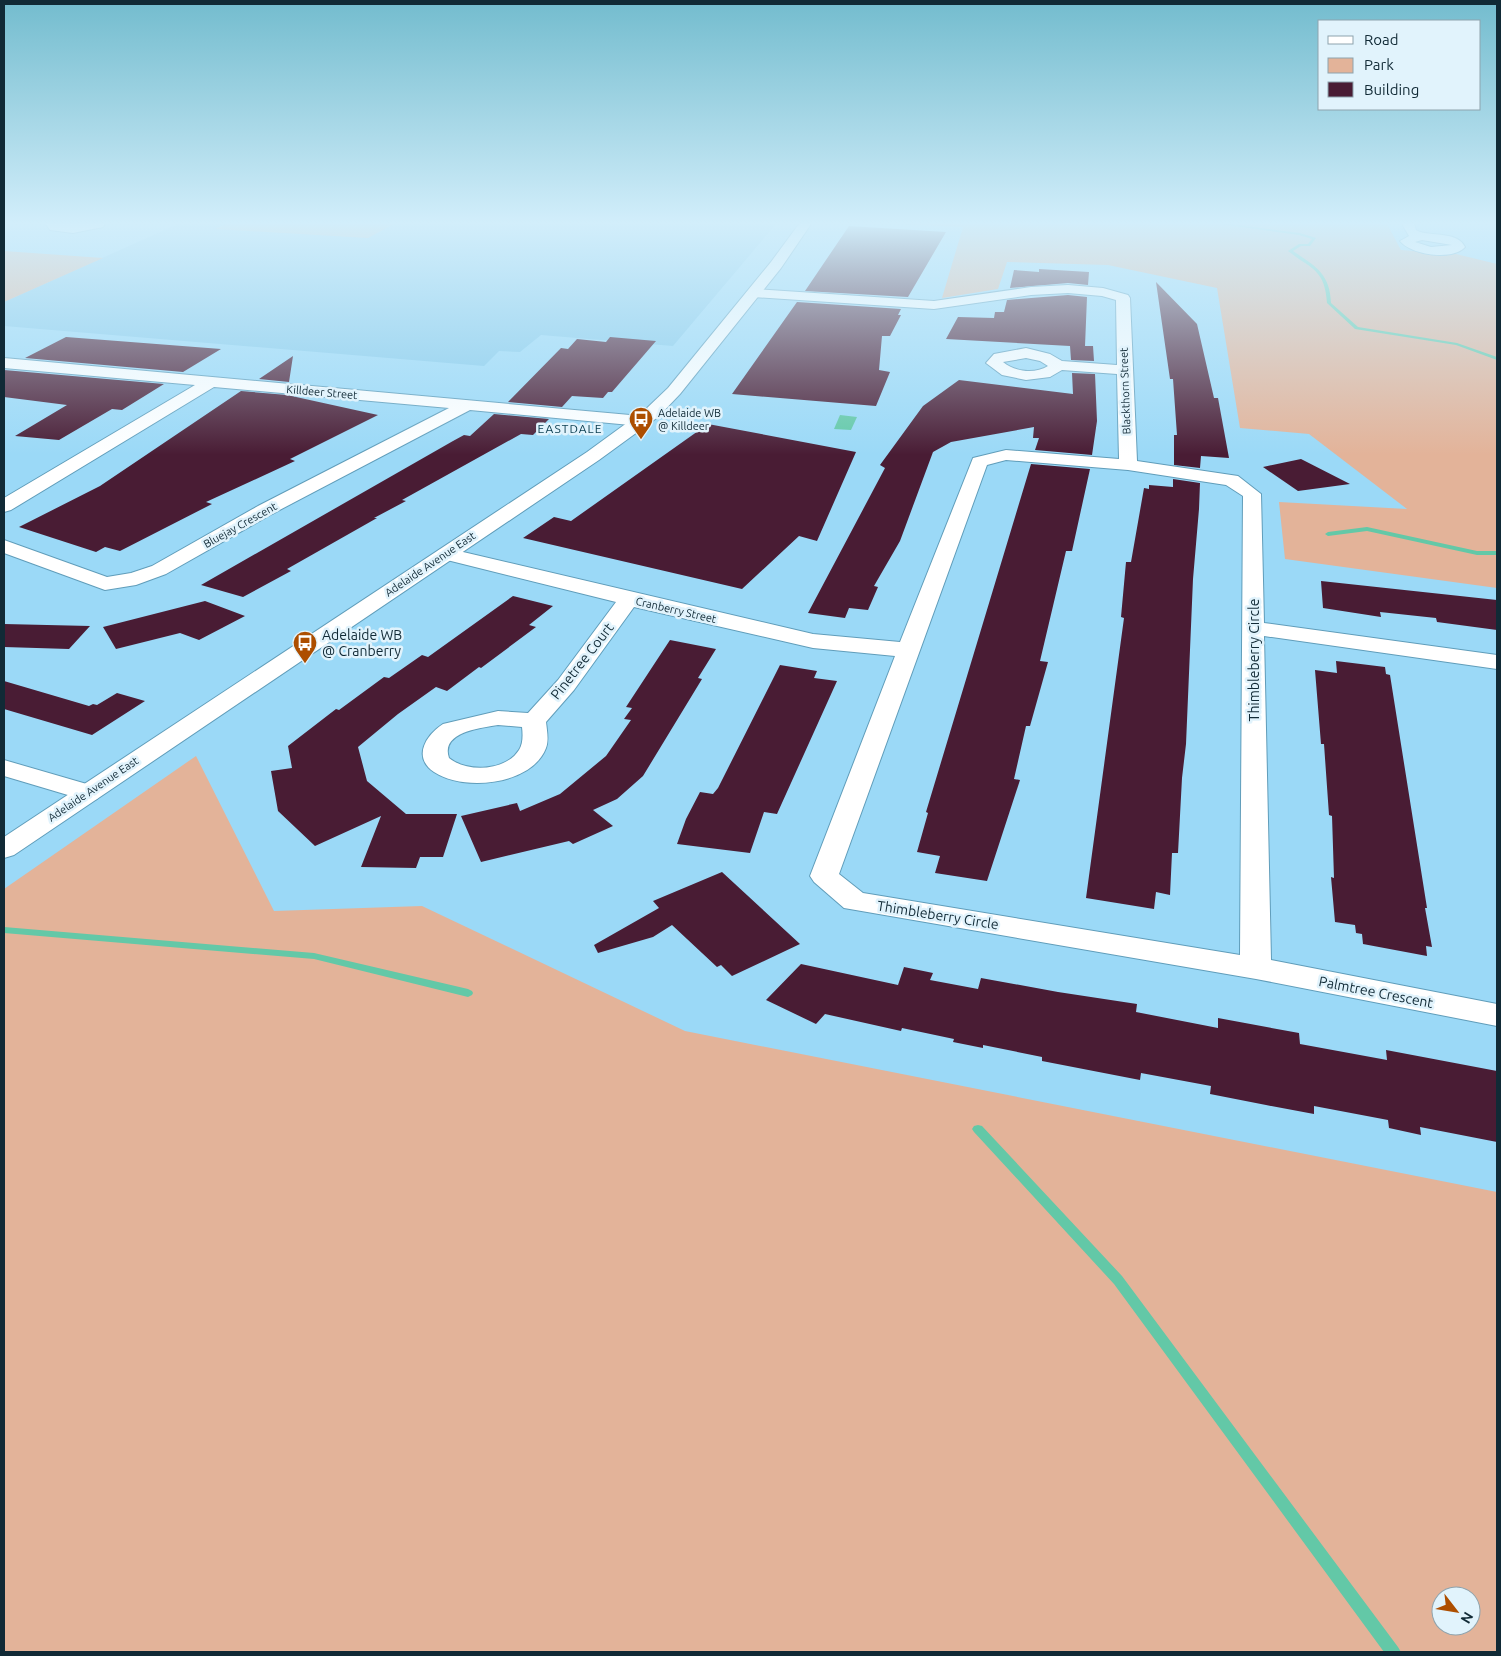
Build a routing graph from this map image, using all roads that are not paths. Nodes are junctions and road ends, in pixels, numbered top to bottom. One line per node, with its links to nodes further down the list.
1 (746, 301): 10 (street, Adelaide Avenue East)
2 (878, 301): 3 (street, Blackthorn Street)
3 (960, 301)
4 (1123, 301): 7 (street, Blackthorn Street)
5 (4, 362): 8 (street, Killdeer Street)
6 (1058, 365): 7 (street)
7 (1124, 370): 11 (street, Blackthorn Street)
8 (213, 381): 9 (street, Killdeer Street); 12 (street)
9 (468, 405): 10 (street, Killdeer Street); 13 (street, Bluejay Crescent)
10 (641, 422): 14 (street, Adelaide Avenue East)
11 (1128, 466): 16 (street, Thimbleberry Circle); 17 (street, Thimbleberry Circle)
12 (4, 506)
13 (4, 546)
14 (446, 554): 15 (street, Cranberry Street); 21 (street, Adelaide Avenue East)
15 (629, 599): 17 (street, Cranberry Street); 19 (street, Pinetree Court)
16 (1254, 628): 18 (street); 23 (street, Thimbleberry Circle)
17 (909, 650): 23 (street, Thimbleberry Circle)
18 (1497, 662)
19 (534, 721)
20 (4, 768): 21 (street)
21 (88, 793): 22 (street, Adelaide Avenue East)
22 (4, 849)
23 (1256, 968): 24 (street, Palmtree Crescent)
24 (1497, 1015)

